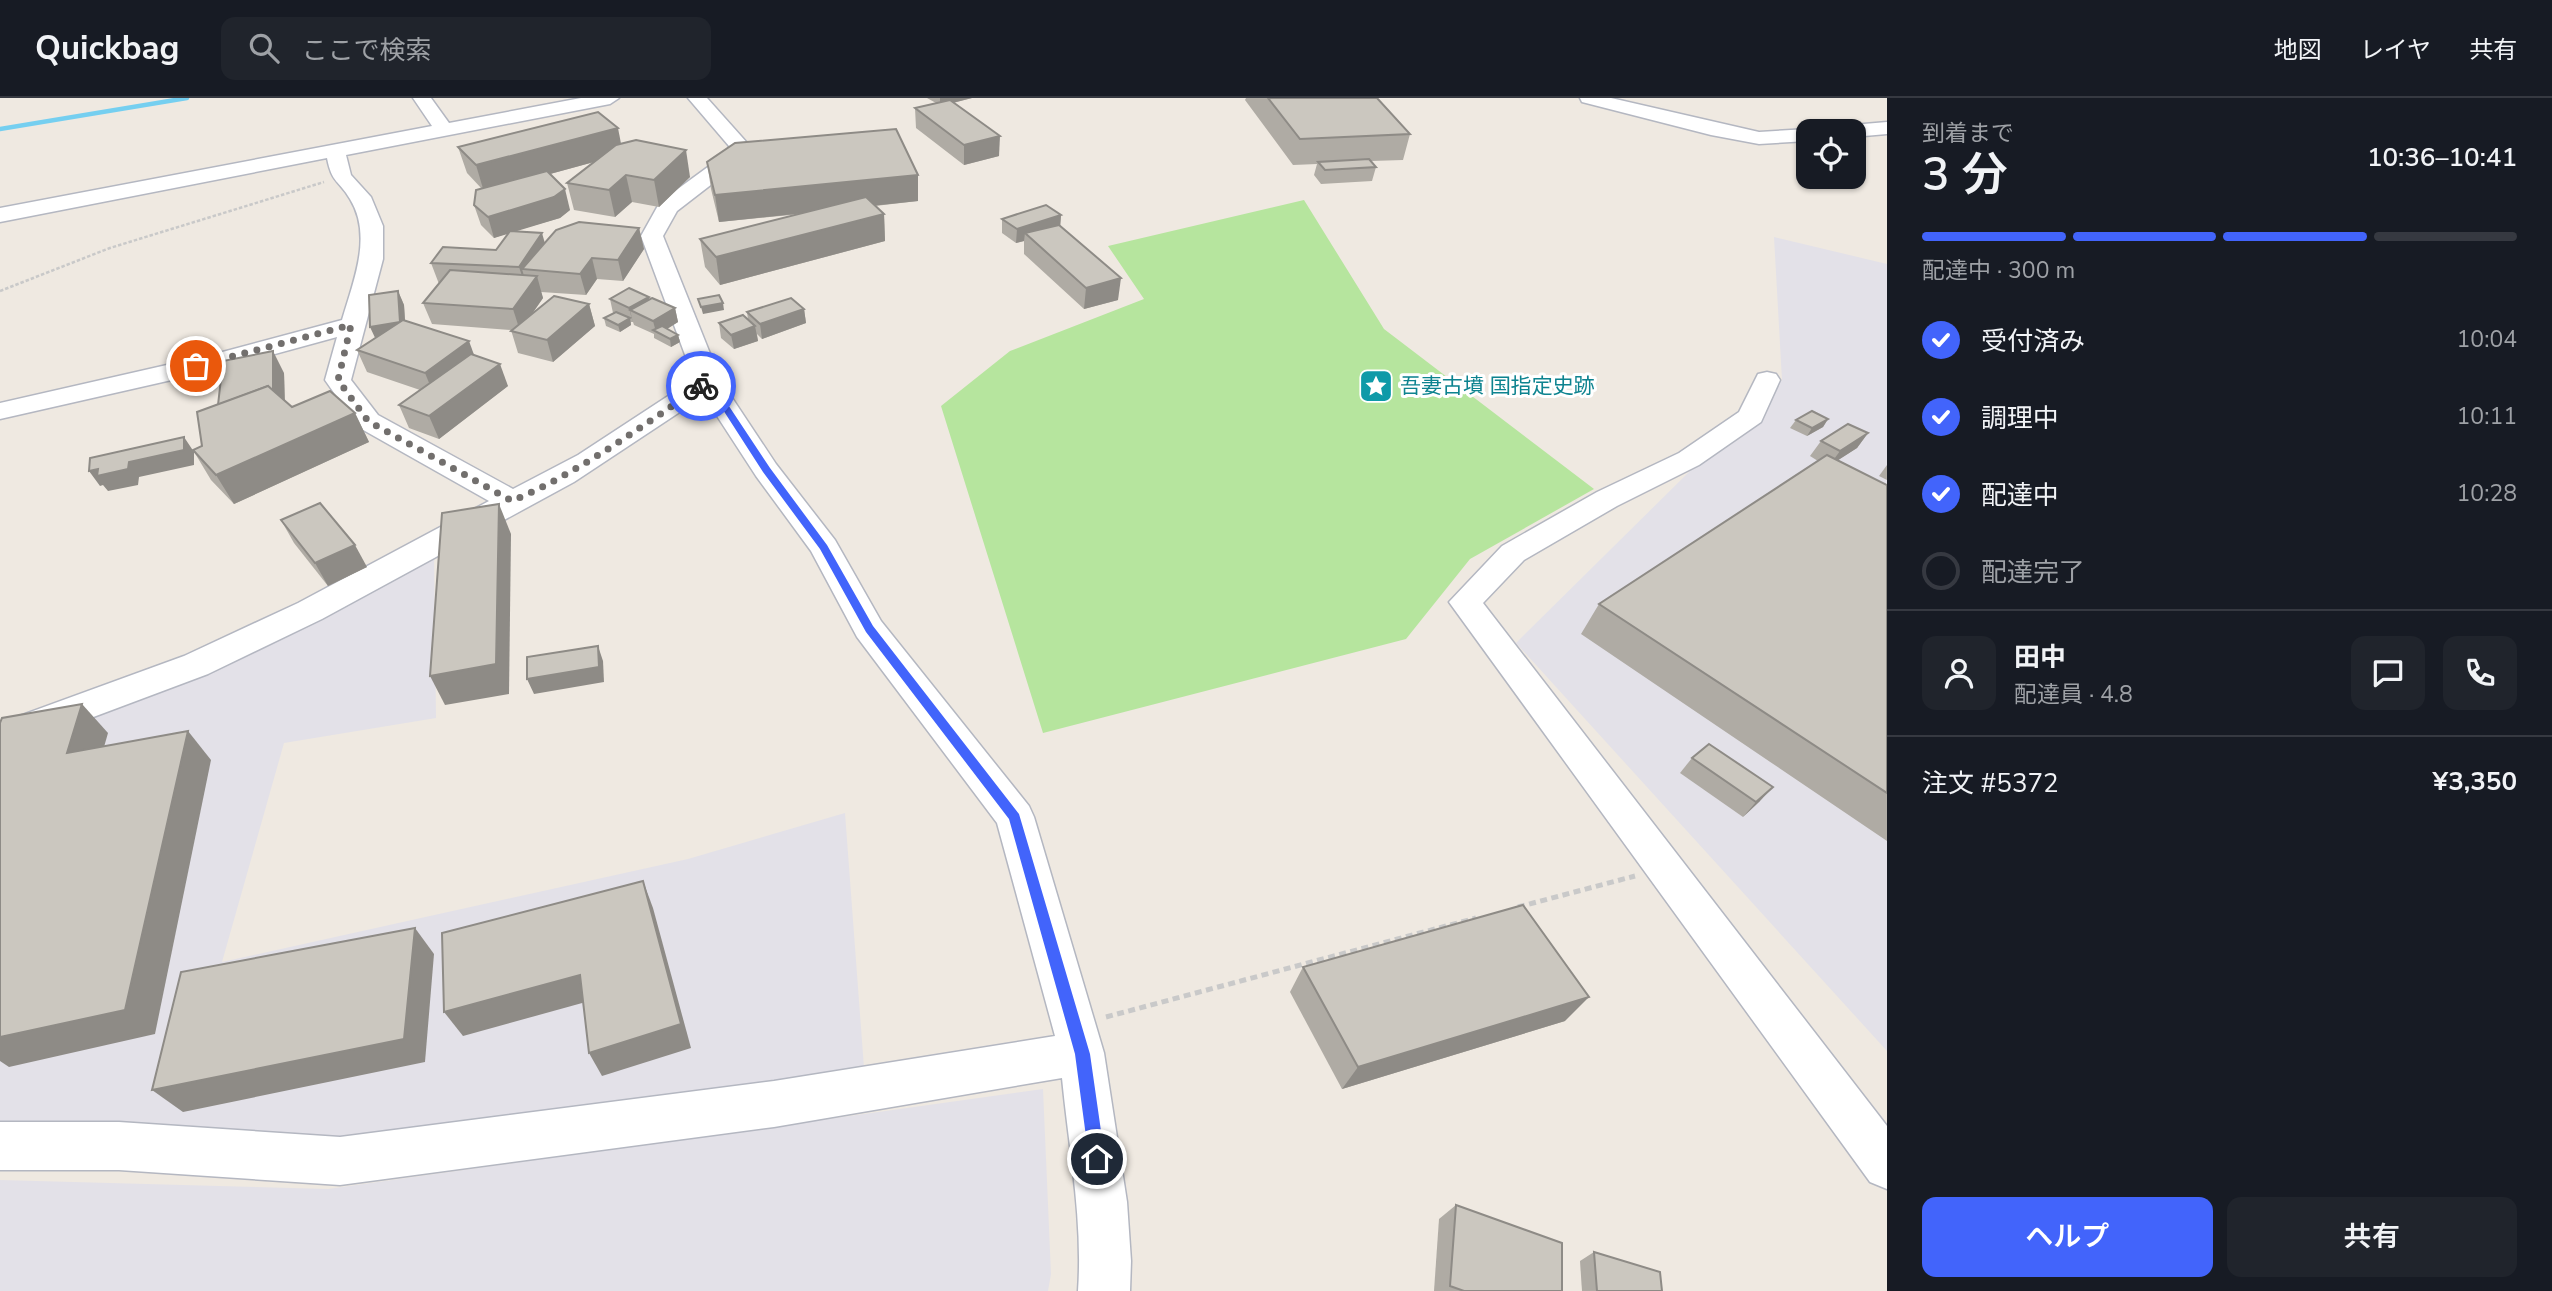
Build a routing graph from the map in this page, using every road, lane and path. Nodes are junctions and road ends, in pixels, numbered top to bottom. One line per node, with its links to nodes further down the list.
1 (422, 98): 6 (street)
2 (610, 98): 6 (street)
3 (697, 98): 15 (street)
4 (1589, 98): 8 (street)
5 (1887, 128): 7 (street)
6 (444, 130): 9 (street)
7 (1866, 130)
8 (1796, 136)
9 (335, 151): 10 (street); 11 (street)
10 (341, 177): 12 (path); 13 (street)
11 (0, 215)
12 (0, 291)
13 (351, 325): 16 (street); 17 (street)
14 (1767, 380): 19 (street)
15 (708, 381): 17 (street); 22 (street)
16 (0, 411)
17 (512, 501): 18 (street)
18 (0, 738)
19 (1666, 868): 20 (path); 24 (street)
20 (1504, 911)
21 (1478, 918): 22 (path)
22 (1078, 1039): 23 (street); 25 (street)
23 (0, 1146)
24 (1887, 1165)
25 (1104, 1291)

